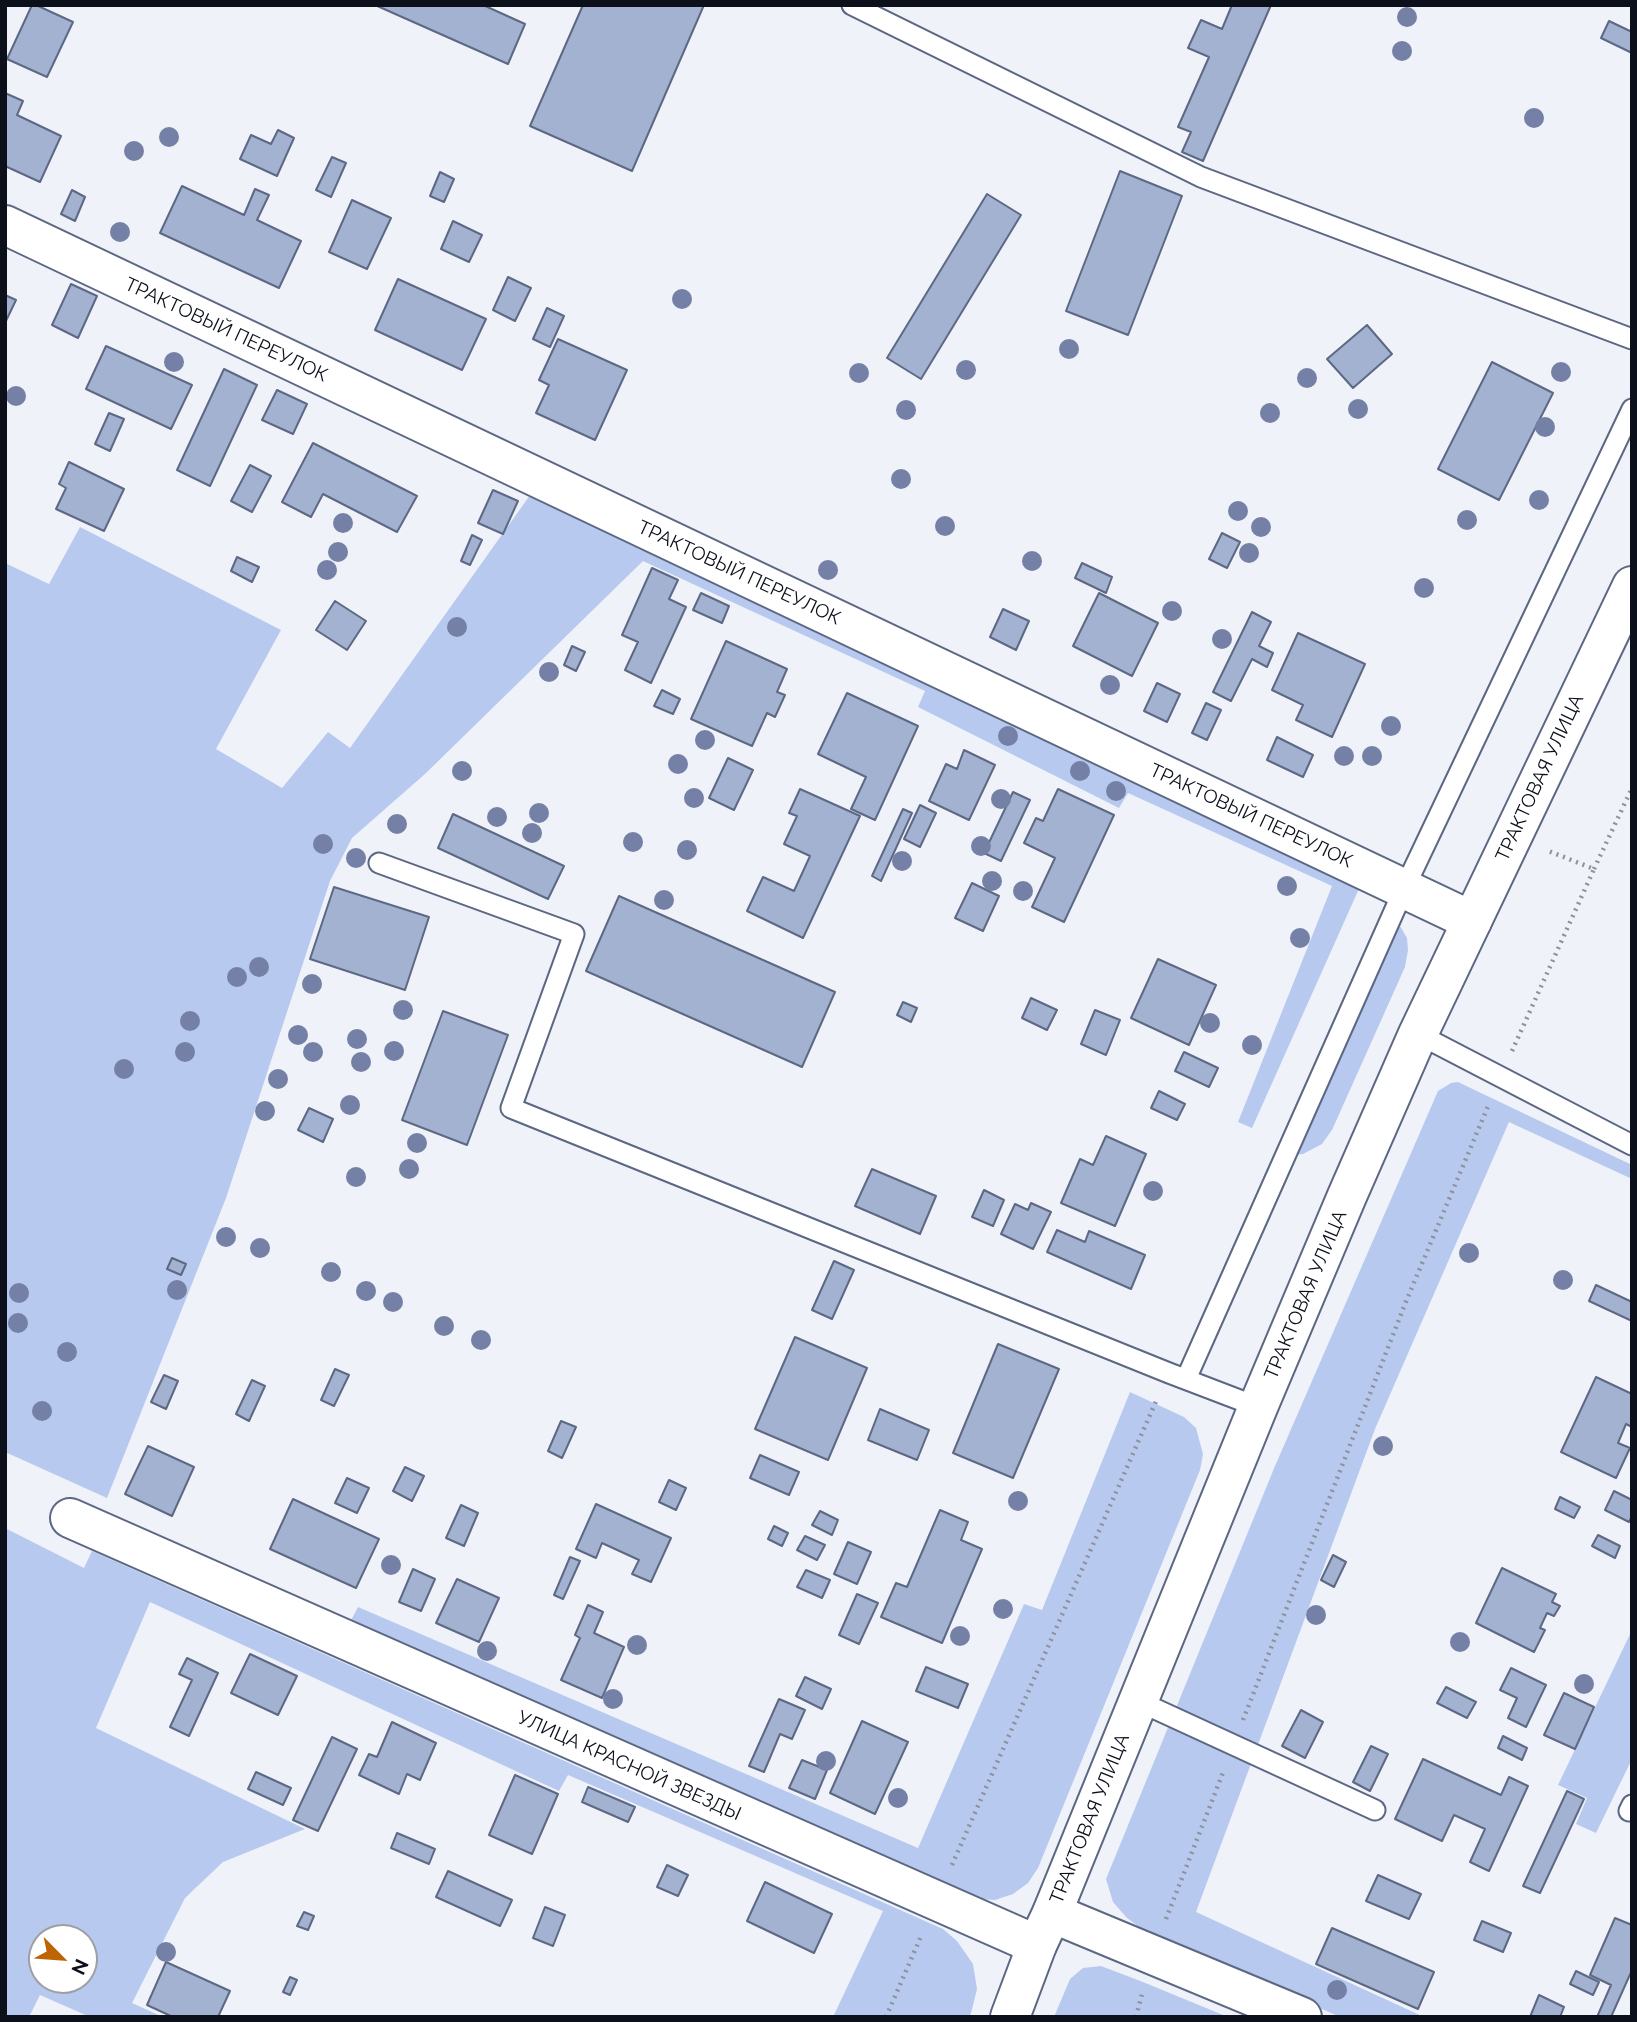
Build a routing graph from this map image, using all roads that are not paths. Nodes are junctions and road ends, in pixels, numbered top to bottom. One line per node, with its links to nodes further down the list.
1 (852, 5): 3 (lane)
2 (5, 225): 7 (main road, ТРАКТОВЫЙ ПЕРЕУЛОК)
3 (1632, 339)
4 (1632, 409): 7 (lane)
5 (1632, 586): 8 (main road, ТРАКТОВАЯ УЛИЦА)
6 (379, 863): 11 (lane)
7 (1404, 889): 8 (main road, ТРАКТОВЫЙ ПЕРЕУЛОК); 11 (lane)
8 (1472, 920): 9 (main road, ТРАКТОВАЯ УЛИЦА)
9 (1418, 1034): 10 (lane); 12 (main road, ТРАКТОВАЯ УЛИЦА)
10 (1632, 1145)
11 (1186, 1379): 12 (lane)
12 (1258, 1407): 14 (main road, ТРАКТОВАЯ УЛИЦА)
13 (70, 1518): 16 (main road, УЛИЦА КРАСНОЙ ЗВЕЗДЫ)
14 (1138, 1701): 15 (lane); 16 (main road, ТРАКТОВАЯ УЛИЦА)
15 (1375, 1810)
16 (1045, 1929): 17 (main road, ТРАКТОВАЯ УЛИЦА); 18 (main road, УЛИЦА КРАСНОЙ ЗВЕЗДЫ)
17 (1010, 2017)
18 (1302, 2017)

